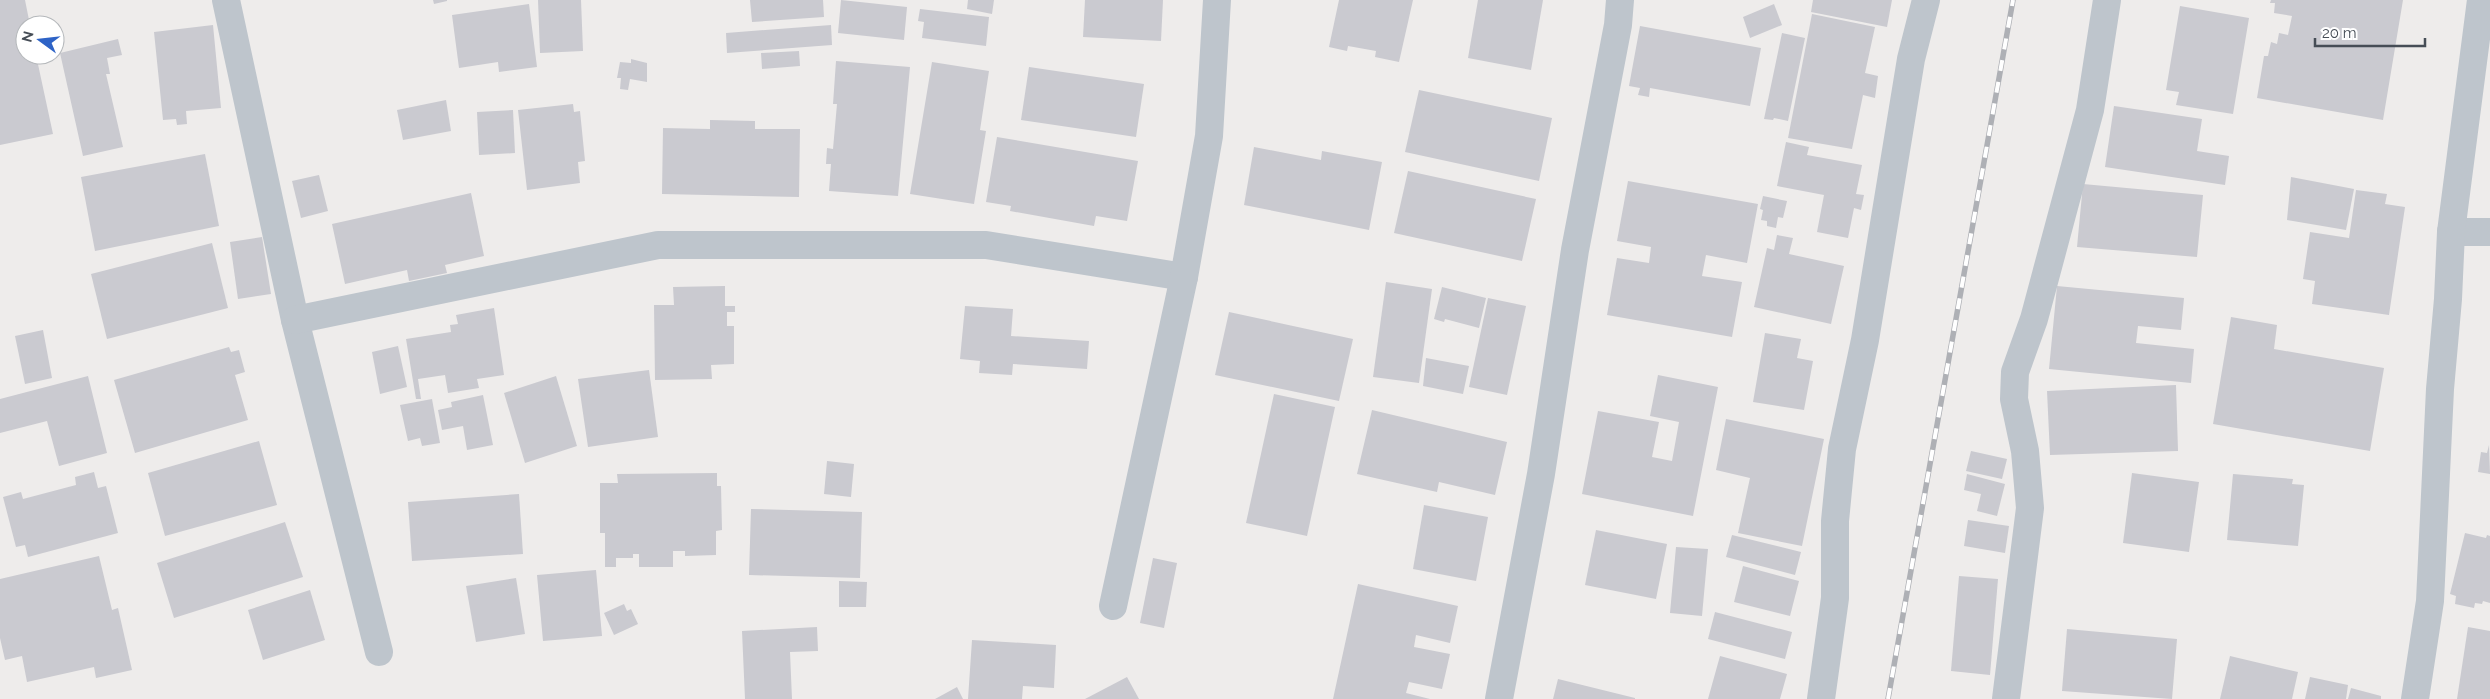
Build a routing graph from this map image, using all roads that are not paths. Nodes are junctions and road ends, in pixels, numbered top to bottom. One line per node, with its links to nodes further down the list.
1 (226, 0): 10 (street)
2 (1217, 0): 9 (street)
3 (1620, 0): 13 (street)
4 (1926, 0): 14 (street)
5 (2107, 0): 15 (street)
6 (2481, 0): 7 (street)
7 (2451, 232): 8 (street); 16 (street)
8 (2490, 232)
9 (1184, 277): 10 (street); 11 (street)
10 (295, 320): 12 (street)
11 (1113, 606)
12 (379, 652)
13 (1499, 699)
14 (1821, 699)
15 (2006, 699)
16 (2415, 699)

